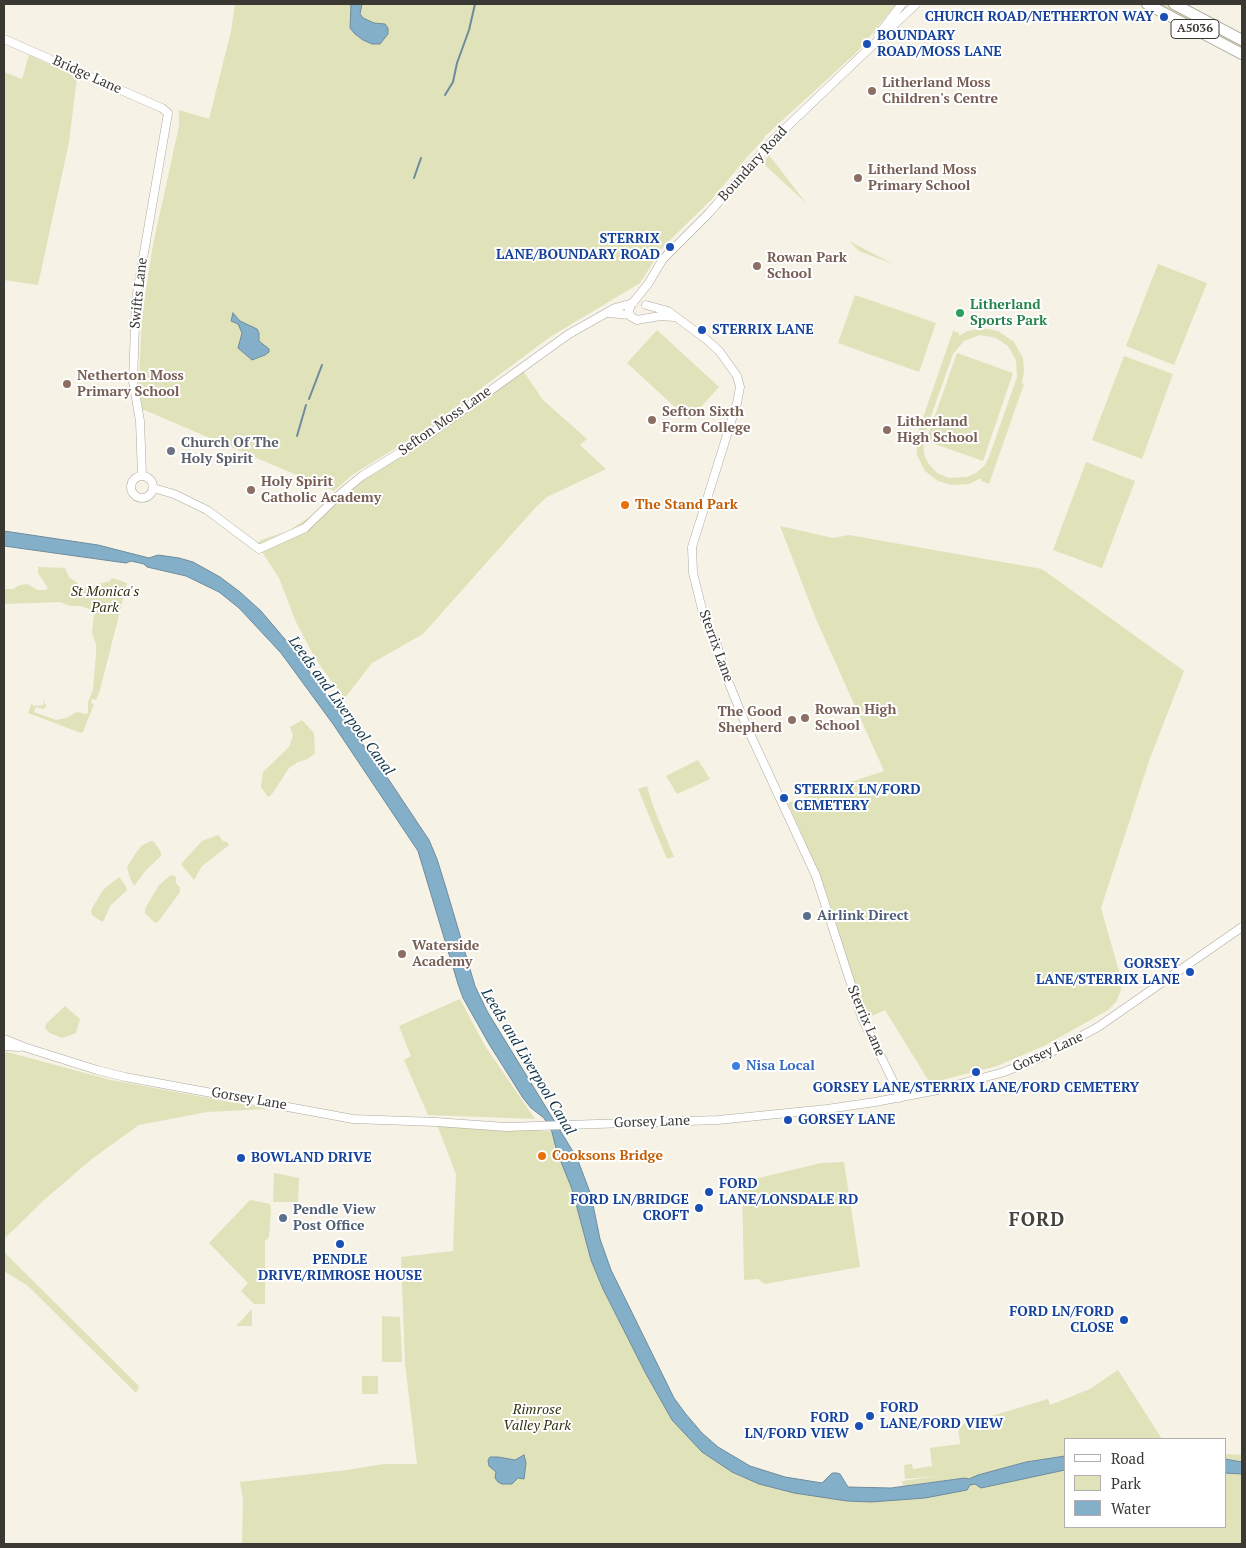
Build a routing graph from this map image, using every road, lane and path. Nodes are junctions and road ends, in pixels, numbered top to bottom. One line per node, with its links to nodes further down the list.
1 (902, 4): 7 (street, Boundary Road)
2 (916, 4): 7 (street, Boundary Road)
3 (1147, 4): 8 (highway, A5036)
4 (1174, 4): 6 (highway, A5036)
5 (4, 39): 9 (street, Bridge Lane)
6 (1242, 40)
7 (867, 51): 10 (street, Boundary Road)
8 (1242, 54)
9 (168, 113): 17 (street, Swifts Lane)
10 (648, 284): 11 (street, Boundary Road); 12 (street, Boundary Road)
11 (633, 302): 12 (street); 13 (street, Sefton Moss Lane); 14 (street)
12 (646, 304): 15 (street, Sterrix Lane); 16 (street)
13 (609, 313): 14 (street); 18 (street, Sefton Moss Lane)
14 (630, 315): 16 (street)
15 (674, 317): 16 (street); 23 (street, Sterrix Lane)
16 (644, 319)
17 (142, 475): 18 (street); 18 (street)
18 (153, 488)
19 (1242, 928): 23 (street, Gorsey Lane)
20 (4, 1039): 22 (street, Gorsey Lane)
21 (4, 1046): 22 (street, Gorsey Lane)
22 (24, 1047): 23 (street, Gorsey Lane)
23 (899, 1098)

